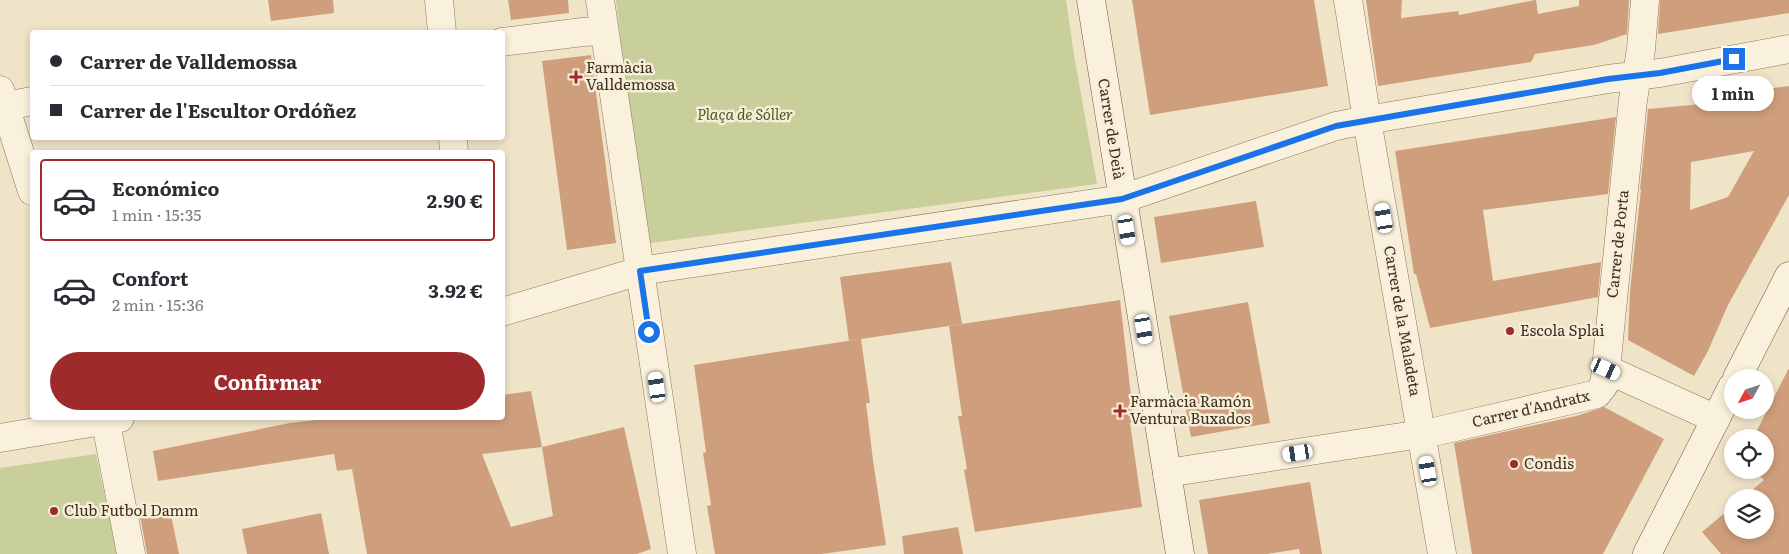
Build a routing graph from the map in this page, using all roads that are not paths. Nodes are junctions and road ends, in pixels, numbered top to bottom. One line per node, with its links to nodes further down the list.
1 (439, 0): 6 (street)
2 (600, 0): 7 (street)
3 (1091, 0): 15 (street, Carrer de Deià)
4 (1348, 0): 13 (street, Carrer de la Maladeta)
5 (1645, 0): 10 (street, Carrer de Porta)
6 (442, 30)
7 (604, 31): 8 (street); 16 (street)
8 (505, 42)
9 (1789, 49): 10 (street)
10 (1637, 75): 13 (street); 19 (street, Carrer de Porta)
11 (3, 98): 12 (street); 14 (street)
12 (30, 102)
13 (1367, 120): 15 (street); 25 (street, Carrer de la Maladeta)
14 (30, 185)
15 (1122, 199): 16 (street); 27 (street, Carrer de Deià)
16 (640, 271): 18 (street); 29 (street)
17 (1789, 276): 20 (street)
18 (505, 311)
19 (1606, 369): 22 (street); 25 (street, Carrer d'Andratx)
20 (1742, 369)
21 (1724, 403): 22 (street)
22 (1716, 419): 32 (street)
23 (99, 420): 26 (street)
24 (110, 420): 28 (street)
25 (1430, 433): 27 (street, Carrer d'Andratx); 31 (street, Carrer de la Maladeta)
26 (0, 438)
27 (1167, 473): 30 (street, Carrer de Deià)
28 (131, 554)
29 (682, 554)
30 (1180, 554)
31 (1442, 554)
32 (1647, 554)

